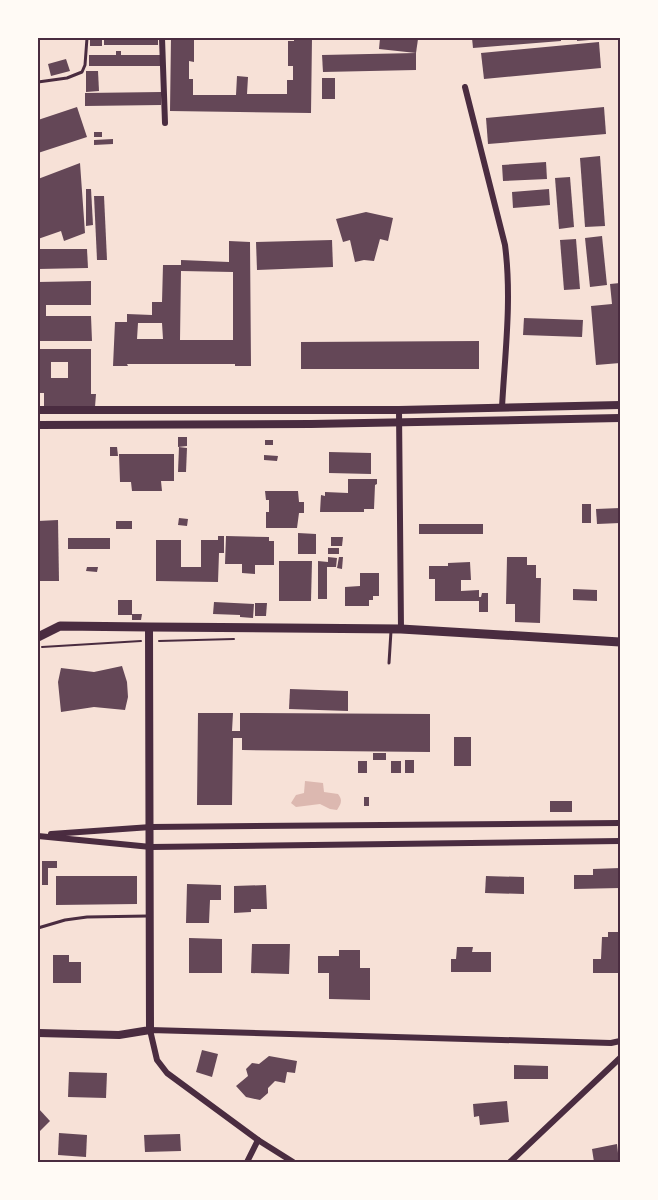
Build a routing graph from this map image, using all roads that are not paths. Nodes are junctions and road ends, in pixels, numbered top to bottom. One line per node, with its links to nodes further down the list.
1 (87, 38): 3 (lane)
2 (162, 38): 5 (street)
3 (38, 82)
4 (465, 87): 7 (street)
5 (165, 123)
6 (621, 405): 7 (street)
7 (502, 408): 10 (street)
8 (38, 410): 9 (street)
9 (311, 410): 10 (street); 13 (street)
10 (399, 410): 12 (street)
11 (621, 418): 12 (street)
12 (400, 422): 13 (street); 17 (street)
13 (311, 424): 14 (street)
14 (38, 425)
15 (149, 627): 16 (main road); 18 (main road); 22 (street)
16 (391, 629): 17 (main road); 20 (lane)
17 (401, 629): 19 (main road)
18 (38, 637)
19 (621, 642)
20 (389, 663)
21 (621, 823): 22 (street)
22 (151, 827): 23 (street); 25 (street)
23 (38, 835): 25 (street)
24 (621, 840): 25 (street)
25 (151, 848): 26 (street)
26 (149, 916): 27 (lane); 28 (street)
27 (38, 928)
28 (150, 1030): 29 (street); 30 (street); 32 (street)
29 (38, 1033)
30 (621, 1041)
31 (621, 1058): 35 (street)
32 (258, 1140): 33 (street); 34 (street)
33 (247, 1162)
34 (293, 1162)
35 (510, 1162)

